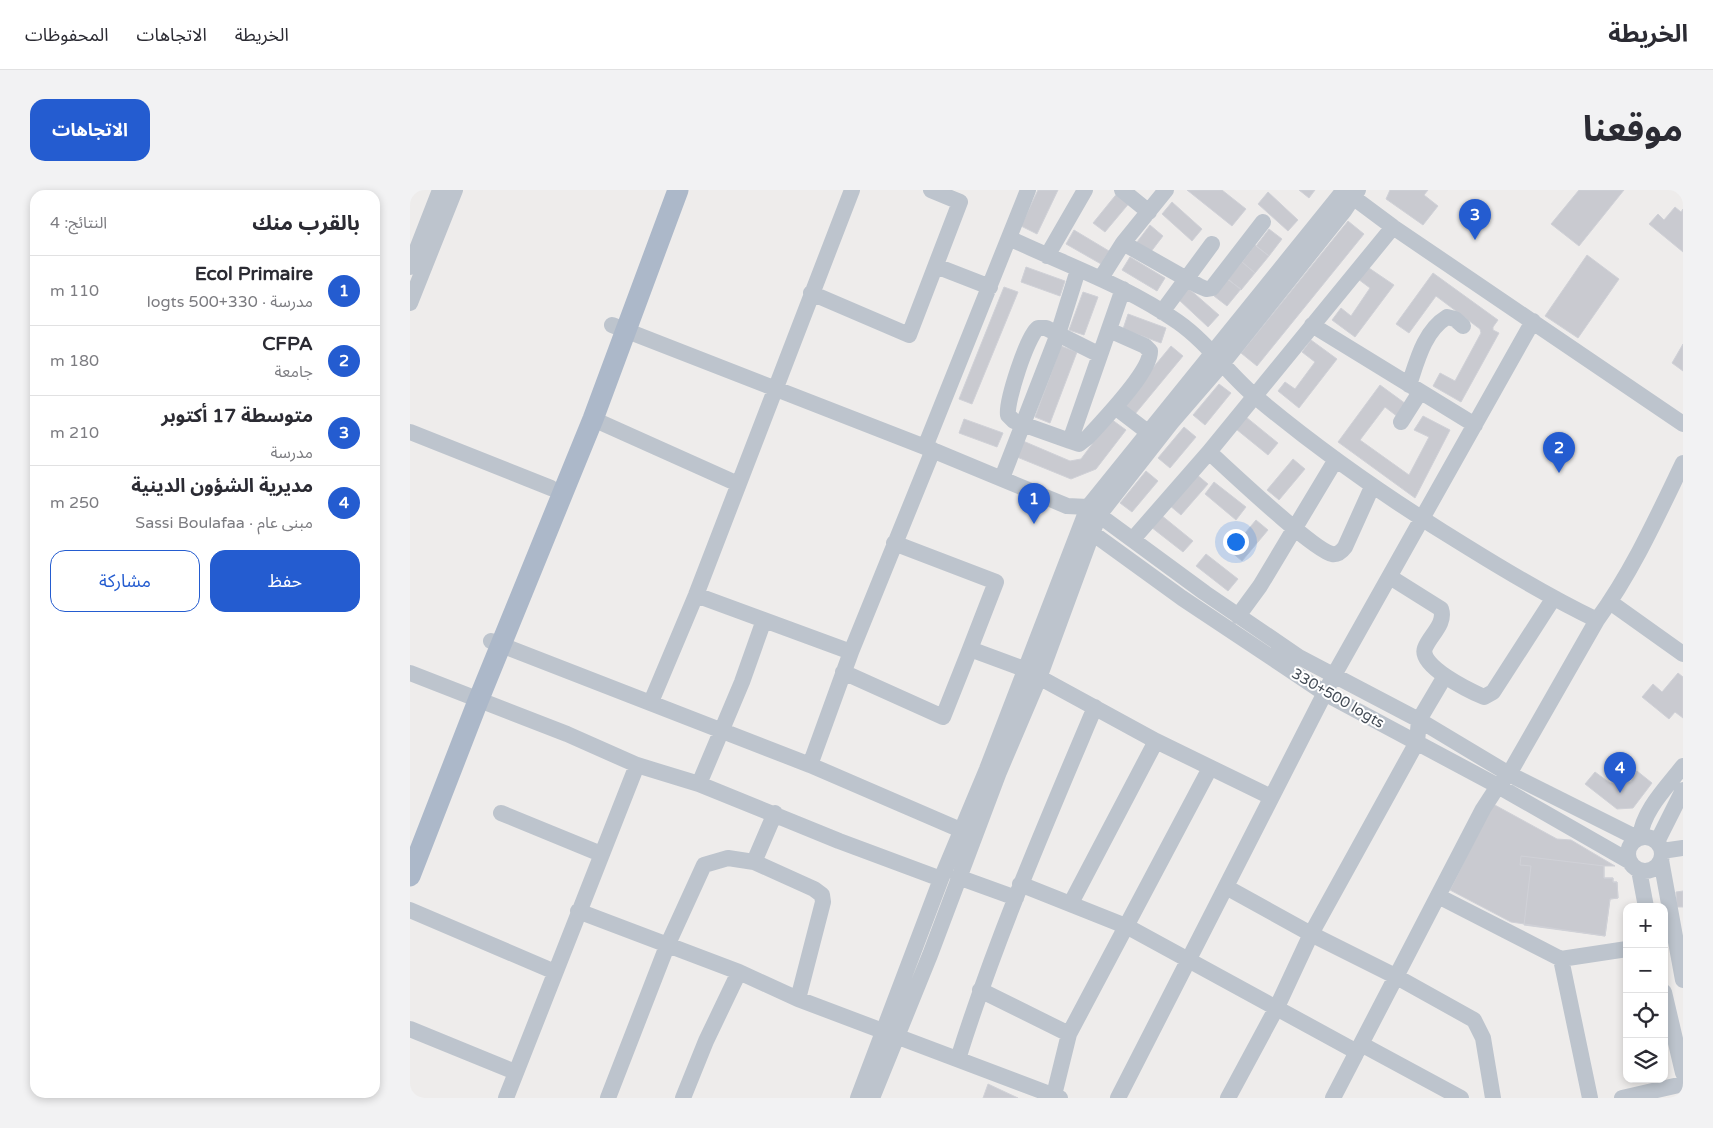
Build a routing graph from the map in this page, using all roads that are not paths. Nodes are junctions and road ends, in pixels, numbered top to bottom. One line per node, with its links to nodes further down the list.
1 (440, 190): 20 (street)
2 (455, 190): 27 (street)
3 (666, 190): 32 (main road)
4 (678, 190): 32 (main road)
5 (852, 190): 26 (street)
6 (930, 190): 19 (street)
7 (1028, 190): 15 (street)
8 (1085, 190): 18 (street)
9 (1122, 190): 12 (street)
10 (1166, 190): 12 (street)
11 (1350, 192): 14 (street); 36 (street)
12 (1149, 212): 16 (street)
13 (1263, 222): 23 (street)
14 (1393, 227): 29 (street); 30 (street)
15 (1009, 238): 18 (street); 24 (street)
16 (1123, 243): 22 (street); 23 (street)
17 (1212, 244): 23 (street)
18 (1048, 256): 21 (street)
19 (936, 266): 24 (street); 26 (street)
20 (410, 267)
21 (1078, 270): 22 (street); 34 (street)
22 (1101, 278): 25 (street)
23 (1187, 279): 28 (street)
24 (990, 287): 49 (street)
25 (1123, 289): 28 (street); 33 (street)
26 (811, 293): 37 (street)
27 (410, 303)
28 (1162, 312): 36 (street)
29 (1533, 321): 44 (street); 45 (street)
30 (1312, 325): 38 (street); 39 (street)
31 (1462, 326): 38 (street)
32 (619, 328): 37 (street); 41 (main road); 56 (main road)
33 (1109, 330): 35 (street); 40 (street)
34 (1058, 334): 35 (street); 43 (street); 43 (street)
35 (1098, 354): 48 (street)
36 (1217, 358): 39 (street); 47 (street); 58 (street)
37 (775, 389): 49 (street); 54 (street)
38 (1414, 389): 42 (street); 45 (street)
39 (1254, 397): 50 (street); 51 (street)
40 (1115, 407): 47 (street); 48 (street)
41 (593, 419): 54 (street); 71 (main road)
42 (1401, 422)
43 (1024, 424): 48 (street); 53 (street)
44 (1683, 424)
45 (1475, 425): 59 (street)
46 (410, 432): 56 (street)
47 (1149, 433): 58 (street)
48 (1070, 441)
49 (929, 449): 53 (street); 63 (street)
50 (1209, 452): 60 (street); 62 (street)
51 (1335, 461): 55 (street); 60 (street)
52 (1683, 463): 67 (street)
53 (1002, 478): 57 (street)
54 (738, 484): 65 (street)
55 (1372, 487): 59 (street); 60 (street)
56 (551, 488): 71 (main road)
57 (1067, 506): 58 (street); 61 (street, 330+500 logts)
58 (1094, 511): 61 (street); 62 (street)
59 (1421, 519): 64 (street); 66 (street)
60 (1294, 527): 68 (street)
61 (1087, 529): 75 (street); 80 (street); 81 (street, 330+500 logts)
62 (1133, 539): 68 (street)
63 (894, 543): 72 (street); 73 (street)
64 (1390, 578): 78 (street); 79 (street)
65 (696, 596): 69 (street); 83 (street)
66 (1553, 599): 70 (street); 79 (street)
67 (1610, 602): 70 (street); 74 (street)
68 (1238, 616): 78 (street)
69 (764, 620): 73 (street); 86 (street)
70 (1597, 620): 93 (street)
71 (496, 643): 82 (main road); 83 (street)
72 (970, 648): 75 (street); 76 (street)
73 (850, 652): 76 (street)
74 (1683, 654)
75 (1024, 669): 80 (street); 100 (street)
76 (844, 672): 90 (street)
77 (410, 673): 82 (street)
78 (1334, 675): 81 (street); 85 (street)
79 (1445, 676): 85 (street)
80 (1039, 678): 84 (street); 109 (street)
81 (1326, 694): 88 (street, 330+500 logts); 97 (street)
82 (474, 698): 89 (street); 103 (main road)
83 (651, 702): 86 (street)
84 (1095, 707): 87 (street); 112 (street)
85 (1419, 720): 88 (street); 93 (street)
86 (721, 730): 90 (street); 94 (street)
87 (1156, 741): 92 (street); 114 (street)
88 (1417, 742): 95 (street, 330+500 logts); 120 (street)
89 (636, 765): 94 (street); 105 (street)
90 (810, 765): 100 (street)
91 (1683, 766): 101 (street)
92 (1210, 768): 97 (street); 118 (street)
93 (1509, 774): 95 (street); 101 (street)
94 (699, 784): 99 (street)
95 (1498, 786): 107 (street, 330+500 logts); 113 (street)
96 (1683, 790): 104 (street)
97 (1271, 797): 111 (street)
98 (501, 813): 105 (street)
99 (775, 813): 106 (street); 110 (street)
100 (963, 831): 110 (street)
101 (1638, 838): 104 (street); 107 (street)
102 (1683, 848): 104 (street)
103 (412, 850): 108 (main road)
104 (1660, 851): 107 (street); 119 (street)
105 (601, 854): 117 (street)
106 (754, 862): 121 (street); 131 (street)
107 (1634, 866): 115 (street)
108 (410, 876)
109 (958, 877): 112 (street); 134 (street)
110 (941, 879): 134 (street)
111 (1226, 887): 120 (street); 123 (street)
112 (1018, 891): 114 (street); 129 (street)
113 (1438, 896): 124 (street); 127 (street)
114 (1070, 903): 118 (street)
115 (1645, 903)
116 (410, 910): 125 (street)
117 (578, 911): 121 (street); 125 (street)
118 (1128, 927): 123 (street); 135 (street)
119 (1678, 930): 128 (street)
120 (1311, 934): 127 (street); 132 (street)
121 (667, 946): 126 (street); 144 (street)
122 (1623, 950): 124 (street)
123 (1188, 958): 132 (street); 147 (street)
124 (1561, 959): 152 (street)
125 (555, 972): 138 (street)
126 (739, 972): 131 (street); 145 (street)
127 (1395, 976): 136 (street); 151 (street)
128 (1683, 980)
129 (980, 990): 135 (street); 137 (street)
130 (1664, 993): 139 (street)
131 (798, 999): 134 (street)
132 (1277, 1007): 136 (street); 148 (street)
133 (410, 1029): 138 (street)
134 (891, 1034): 137 (street); 141 (street); 146 (street)
135 (1069, 1034): 142 (street)
136 (1359, 1048): 149 (street); 150 (street)
137 (958, 1059): 142 (street)
138 (515, 1072): 143 (street)
139 (1683, 1073)
140 (1683, 1084): 153 (street)
141 (878, 1094)
142 (1057, 1096)
143 (506, 1098)
144 (608, 1098)
145 (684, 1098)
146 (858, 1098)
147 (1118, 1098)
148 (1228, 1098)
149 (1333, 1098)
150 (1460, 1098)
151 (1493, 1098)
152 (1590, 1098)
153 (1622, 1098)

